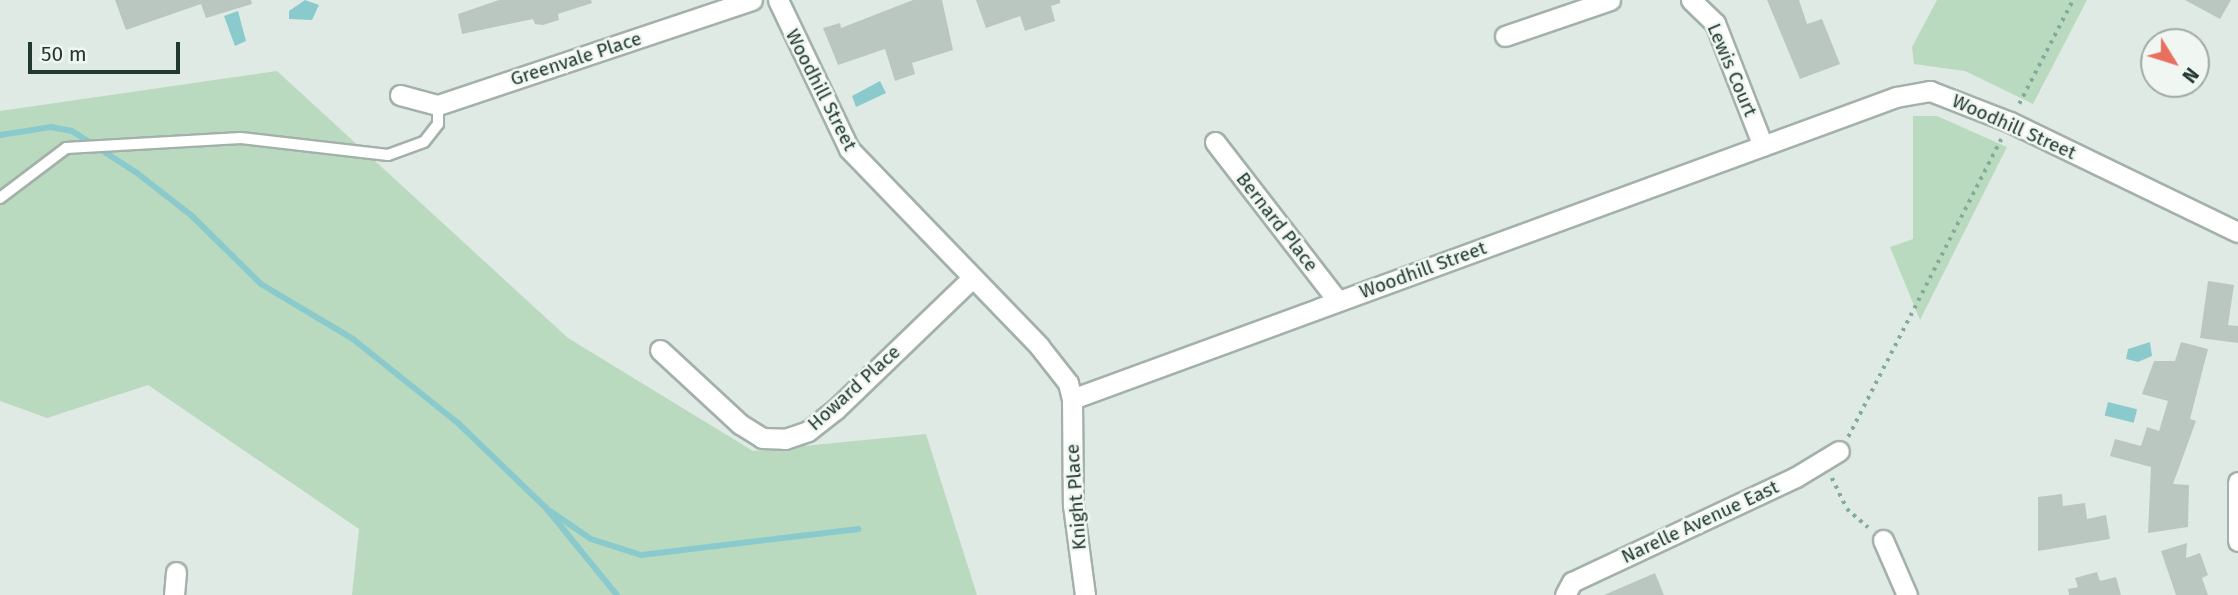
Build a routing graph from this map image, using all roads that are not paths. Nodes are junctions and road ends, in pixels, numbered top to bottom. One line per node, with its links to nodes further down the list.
1 (752, 0): 7 (street, Greenvale Place)
2 (778, 0): 12 (street, Woodhill Street)
3 (1610, 0): 5 (street)
4 (1691, 0): 9 (street, Lewis Court)
5 (1505, 36)
6 (400, 95): 7 (street)
7 (438, 105): 10 (lane)
8 (1215, 142): 13 (street, Bernard Place)
9 (1763, 146): 11 (street, Woodhill Street); 13 (street, Woodhill Street)
10 (0, 198)
11 (2238, 232)
12 (972, 278): 14 (street, Howard Place); 15 (street, Woodhill Street)
13 (1338, 301): 15 (street, Woodhill Street)
14 (660, 350)
15 (1073, 400): 22 (street, Knight Place)
16 (1836, 451): 23 (street, Narelle Avenue East)
17 (2238, 482): 19 (street)
18 (1883, 540): 24 (street)
19 (2238, 541)
20 (176, 572): 21 (street)
21 (174, 595)
22 (1085, 595)
23 (1565, 595)
24 (1907, 595)

